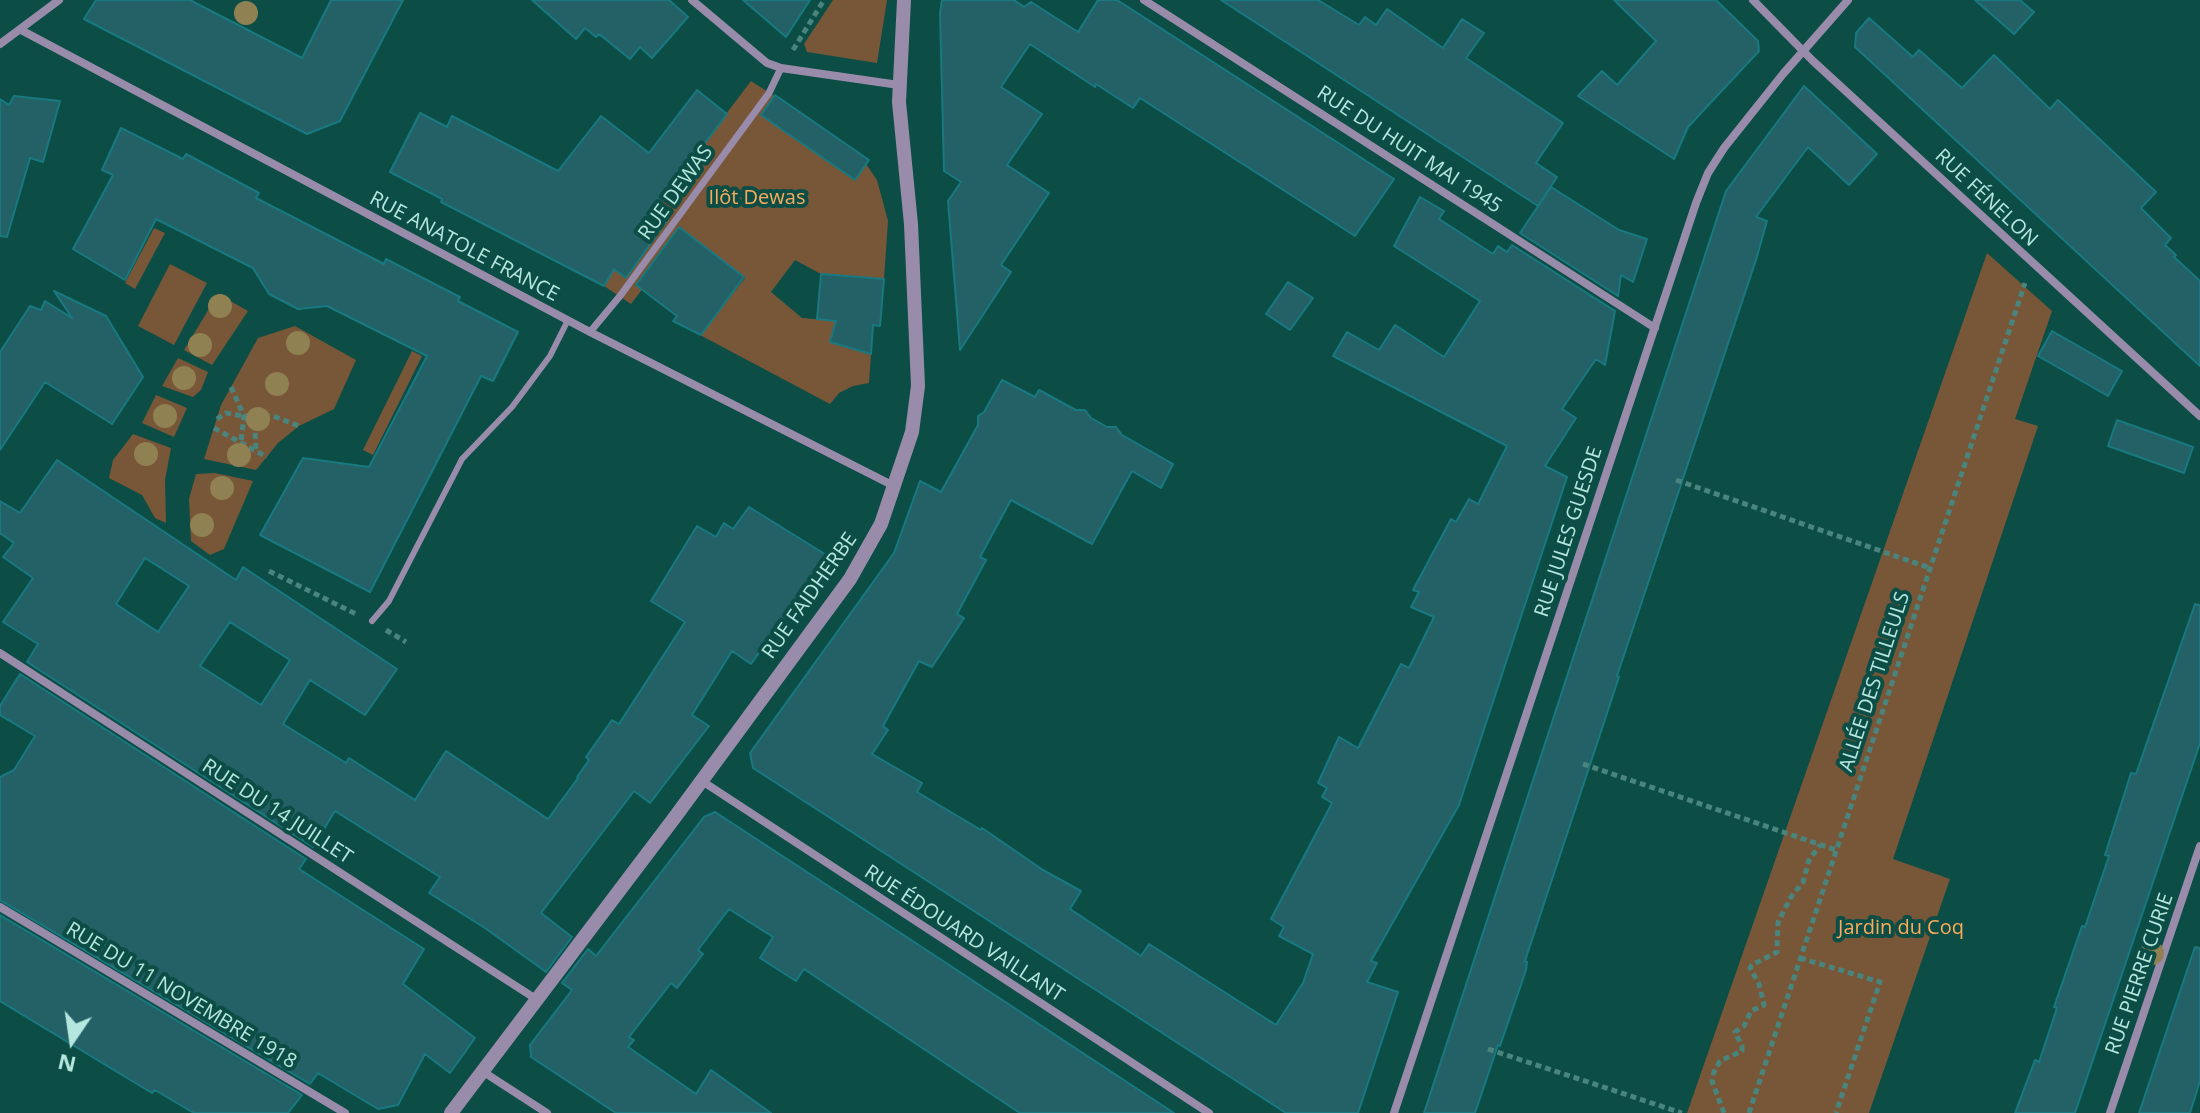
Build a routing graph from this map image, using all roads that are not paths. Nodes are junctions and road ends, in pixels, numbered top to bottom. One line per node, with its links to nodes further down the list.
1 (59, 0): 7 (street)
2 (692, 0): 10 (street)
3 (904, 0): 11 (street, RUE FAIDHERBE)
4 (1144, 0): 13 (street, RUE DU HUIT MAI 1945)
5 (1753, 0): 9 (street, RUE FÉNELON)
6 (1848, 0): 9 (street, RUE JULES GUESDE)
7 (21, 30): 8 (street); 12 (street, RUE ANATOLE FRANCE)
8 (0, 44)
9 (1803, 52): 13 (street, RUE JULES GUESDE); 15 (street, RUE FÉNELON)
10 (781, 68): 11 (street); 14 (street, RUE DEWAS)
11 (899, 85): 16 (street, RUE FAIDHERBE)
12 (568, 320): 14 (street, RUE ANATOLE FRANCE); 17 (lane)
13 (1655, 328): 28 (street, RUE JULES GUESDE)
14 (590, 332): 16 (street, RUE ANATOLE FRANCE)
15 (2200, 416)
16 (895, 486): 19 (street, RUE FAIDHERBE)
17 (372, 621)
18 (0, 653): 22 (street, RUE DU 14 JUILLET)
19 (702, 781): 22 (street, RUE FAIDHERBE); 27 (street, RUE ÉDOUARD VAILLANT)
20 (2200, 846): 29 (street, RUE PIERRE CURIE)
21 (0, 907): 24 (street, RUE DU 11 NOVEMBRE 1918)
22 (536, 999): 23 (street, RUE FAIDHERBE)
23 (482, 1071): 25 (street, RUE FAIDHERBE); 26 (street)
24 (345, 1113)
25 (451, 1113)
26 (547, 1113)
27 (1209, 1113)
28 (1394, 1113)
29 (2110, 1113)

